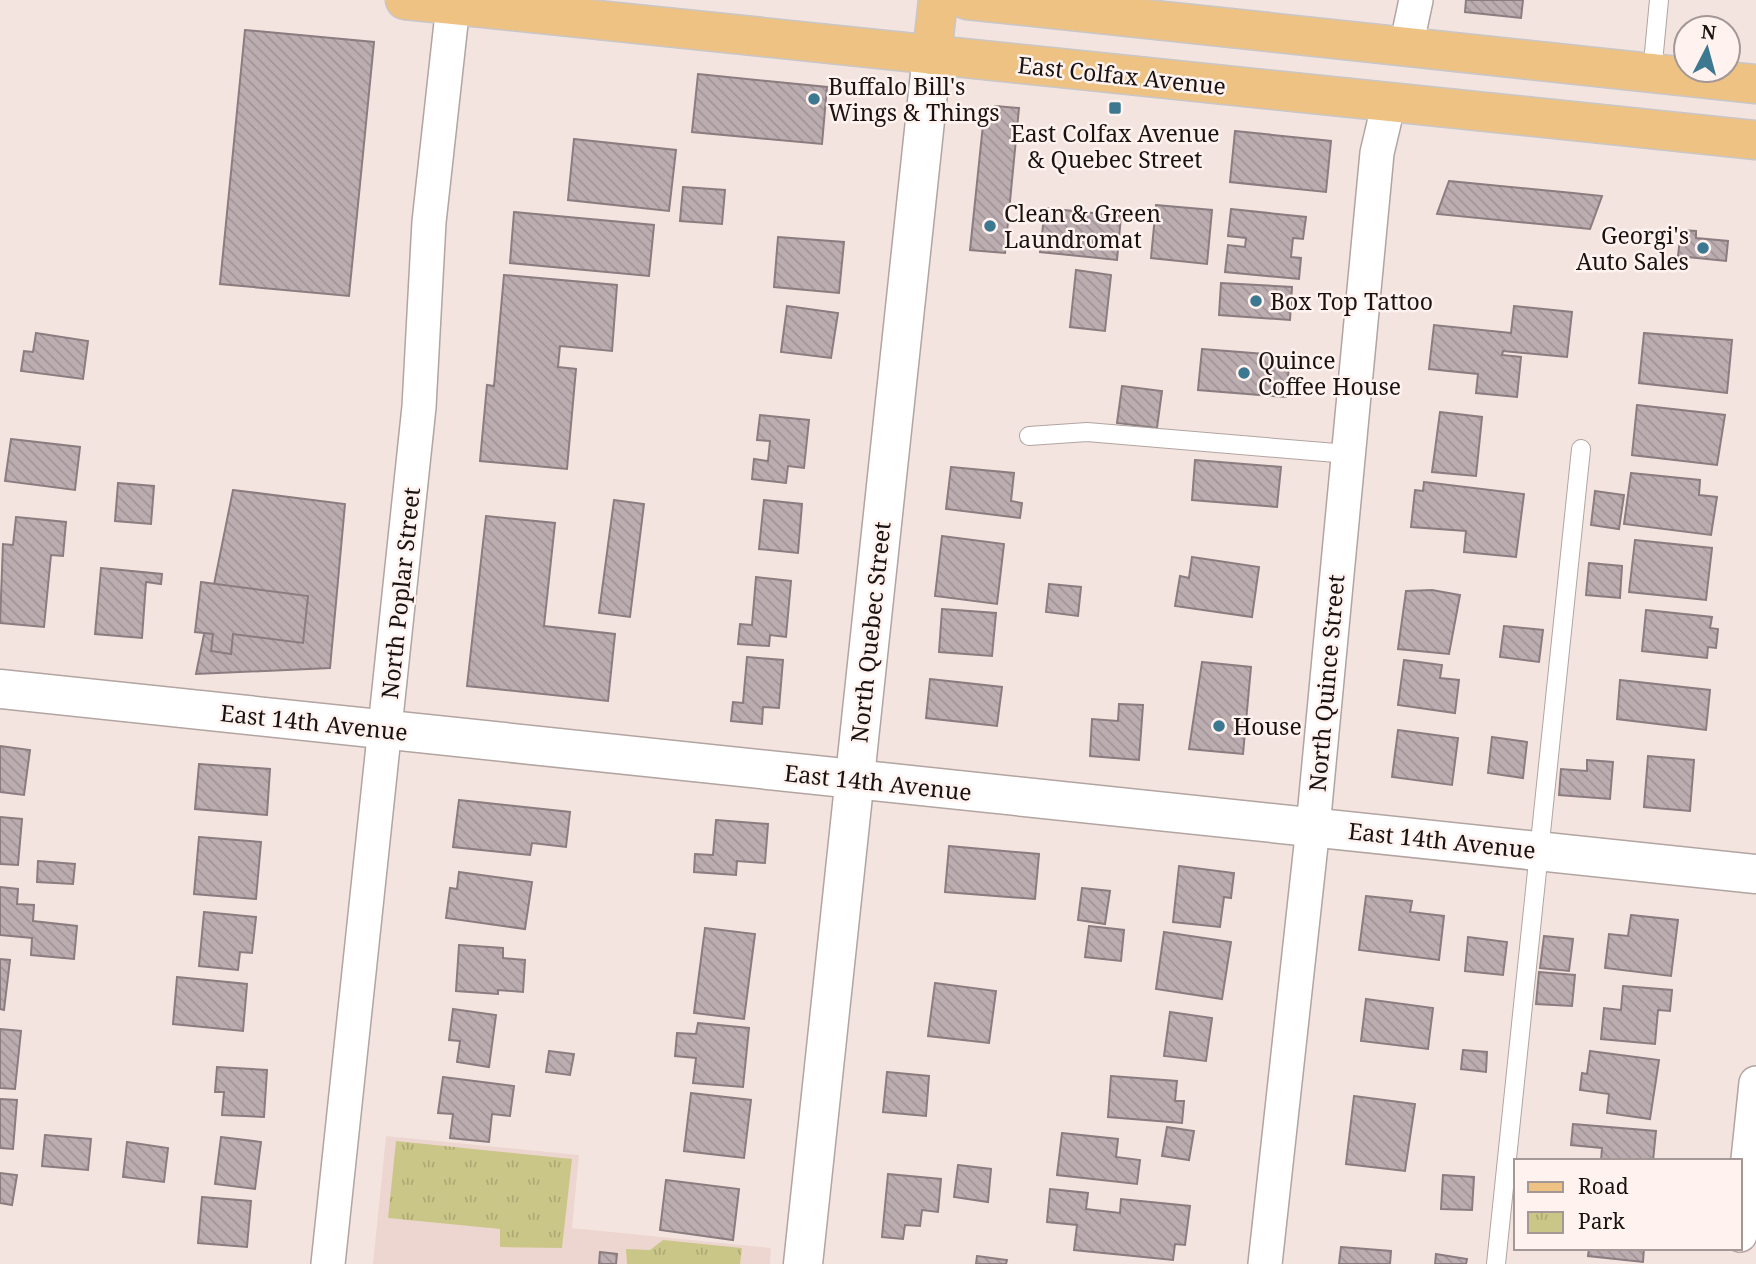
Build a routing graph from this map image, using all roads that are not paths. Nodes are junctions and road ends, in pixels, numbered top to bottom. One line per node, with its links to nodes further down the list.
1 (405, 0): 6 (main road, East Colfax Avenue)
2 (939, 0): 8 (main road, North Quebec Street)
3 (967, 0): 7 (main road)
4 (1416, 0): 7 (street)
5 (1658, 0): 9 (lane)
6 (453, 5): 8 (main road, East Colfax Avenue); 17 (street, North Poplar Street)
7 (1406, 47): 9 (main road)
8 (932, 55): 11 (main road, East Colfax Avenue); 18 (main road, North Quebec Street)
9 (1651, 73): 10 (main road)
10 (1756, 84)
11 (1389, 102): 12 (main road, East Colfax Avenue); 15 (street, North Quince Street)
12 (1756, 140)
13 (1028, 436): 15 (lane)
14 (1581, 449): 20 (lane)
15 (1348, 454): 19 (street, North Quince Street)
16 (0, 689): 17 (main road, East 14th Avenue)
17 (386, 729): 18 (main road, East 14th Avenue); 24 (street, North Poplar Street)
18 (855, 779): 19 (main road, East 14th Avenue); 25 (main road, North Quebec Street)
19 (1313, 827): 20 (main road, East 14th Avenue); 26 (street, North Quince Street)
20 (1539, 850): 21 (main road, East 14th Avenue); 27 (lane)
21 (1756, 874)
22 (1756, 1083): 23 (street)
23 (1742, 1216)
24 (328, 1264)
25 (803, 1264)
26 (1265, 1264)
27 (1496, 1264)

